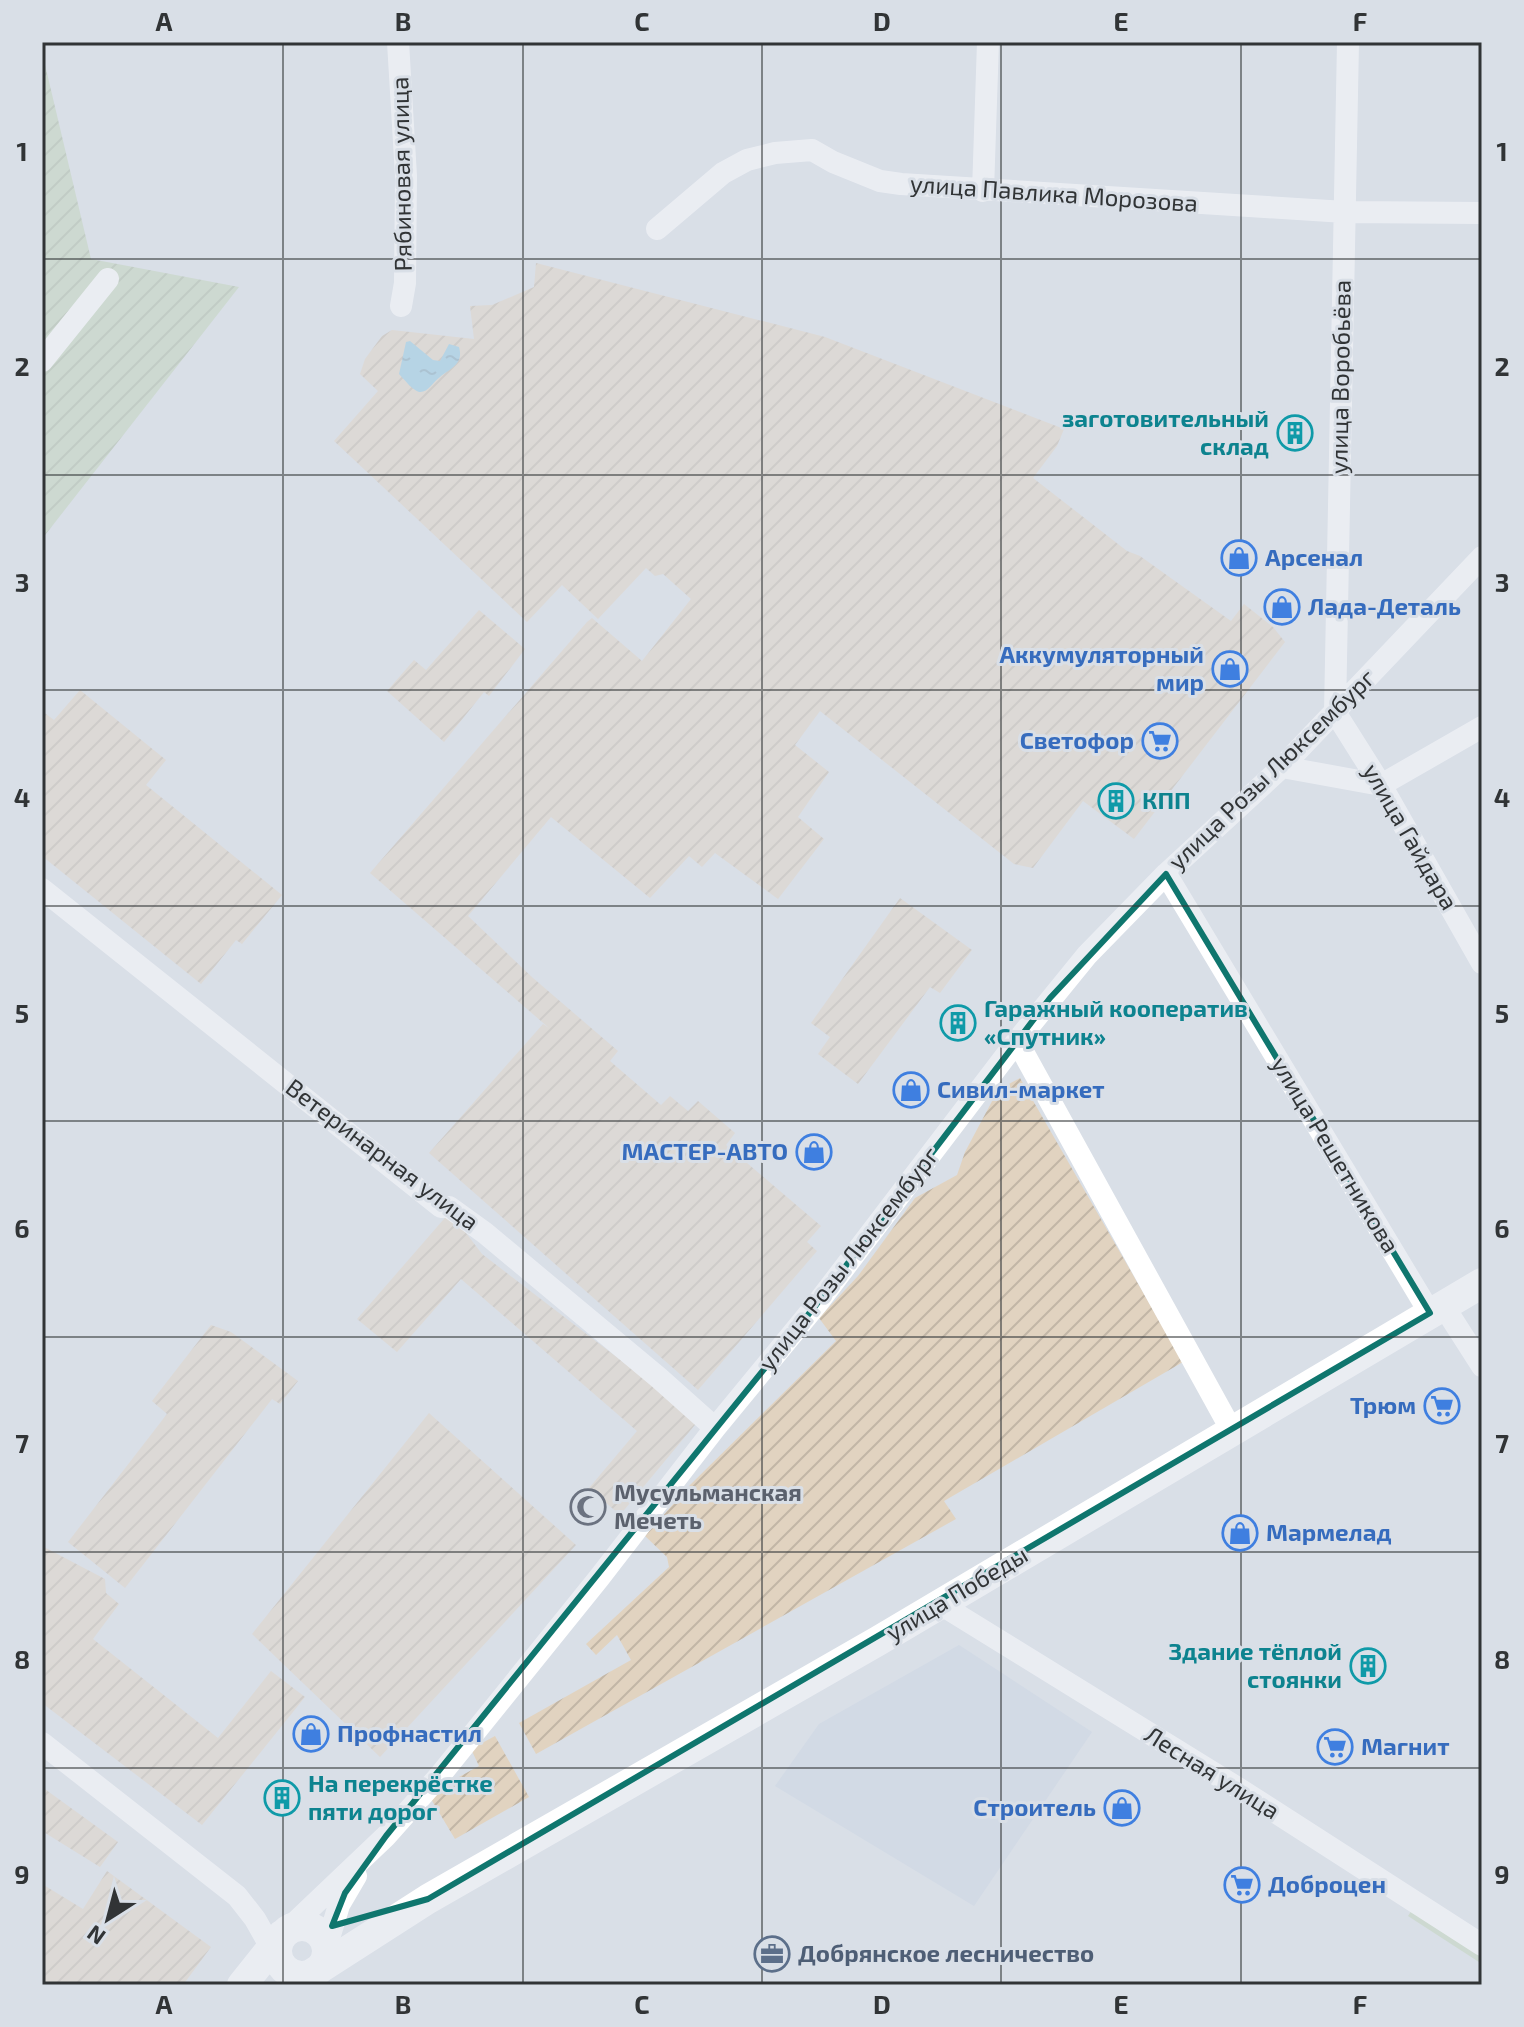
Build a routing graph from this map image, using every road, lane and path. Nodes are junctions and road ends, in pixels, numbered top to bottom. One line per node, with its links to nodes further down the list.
1 (398, 42): 9 (street, Рябиновая улица)
2 (988, 42): 4 (street)
3 (1348, 42): 5 (street, улица Воробьёва)
4 (983, 191): 5 (street, улица Павлика Морозова); 7 (street, улица Павлика Морозова)
5 (1345, 212): 6 (street, улица Павлика Морозова); 12 (street, улица Воробьёва)
6 (1482, 213)
7 (657, 229)
8 (108, 279): 10 (street)
9 (401, 306)
10 (42, 361)
11 (1482, 557): 12 (street, улица Розы Люксембург)
12 (1335, 712): 14 (street, улица Розы Люксембург); 15 (street, улица Гайдара)
13 (1482, 727): 15 (street)
14 (1282, 767): 15 (street); 16 (street, улица Розы Люксембург)
15 (1381, 785): 18 (street, улица Гайдара)
16 (1166, 874): 19 (street, улица Розы Люксембург); 21 (street, улица Решетникова)
17 (42, 889): 23 (street, Ветеринарная улица)
18 (1482, 963)
19 (1017, 1041): 23 (street, улица Розы Люксембург); 24 (street)
20 (1482, 1283): 21 (street, улица Победы)
21 (1437, 1309): 22 (street); 24 (street, улица Победы)
22 (1482, 1366)
23 (715, 1428): 27 (street, улица Розы Люксембург)
24 (1232, 1431): 25 (street, улица Победы)
25 (940, 1604): 29 (street, улица Победы); 30 (street, Лесная улица)
26 (42, 1743): 28 (street)
27 (386, 1836): 31 (street, улица Розы Люксембург); 31 (street)
28 (237, 1896): 31 (street); 31 (street)
29 (428, 1899): 31 (street, улица Победы); 31 (street, улица Победы)
30 (1482, 1945)
31 (300, 1947): 32 (street, улица Розы Люксембург)
32 (242, 1985)

